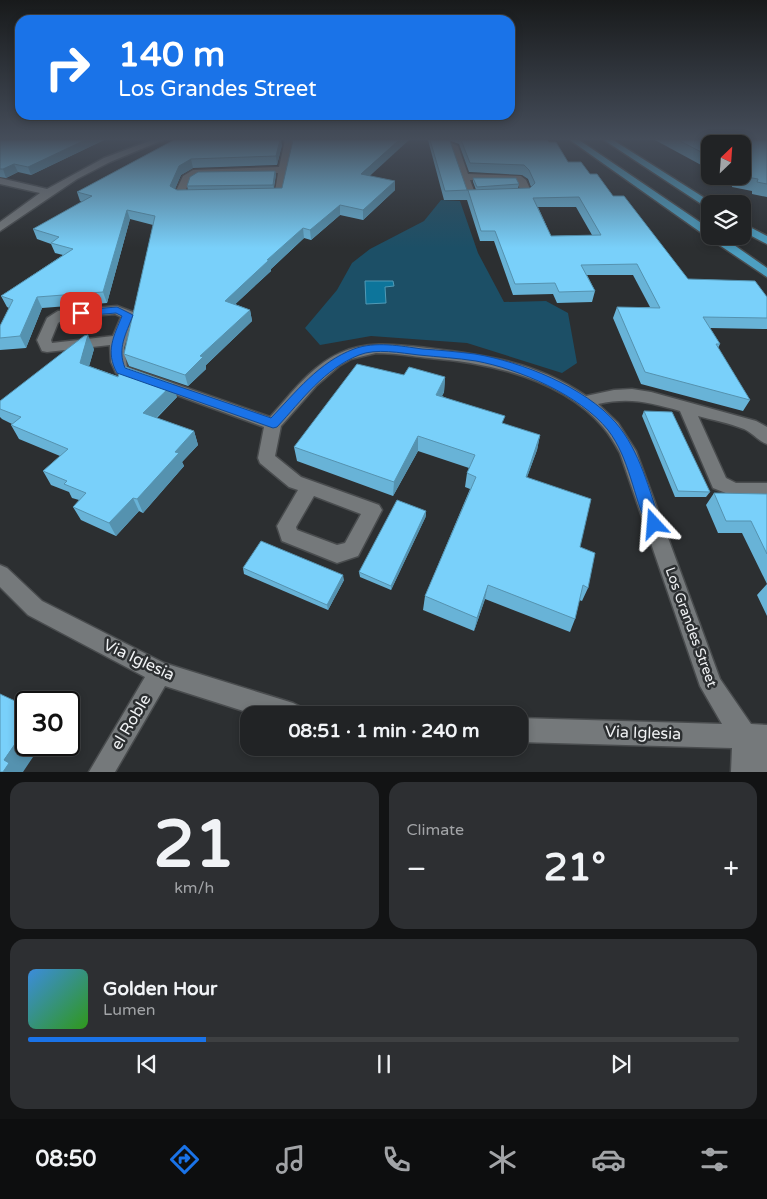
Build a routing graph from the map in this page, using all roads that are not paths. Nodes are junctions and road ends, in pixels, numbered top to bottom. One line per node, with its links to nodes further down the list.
1 (76, 176): 8 (street)
2 (189, 176): 10 (street)
3 (283, 176): 9 (street)
4 (626, 176): 13 (main road)
5 (665, 176): 11 (main road)
6 (466, 177): 6 (street)
7 (0, 180): 8 (street)
8 (47, 192): 12 (street)
9 (257, 194)
10 (206, 195)
11 (701, 199)
12 (0, 228)
13 (701, 228)
14 (751, 232): 15 (main road)
15 (767, 242)
16 (726, 245): 17 (main road)
17 (767, 273)
18 (118, 340): 18 (street); 21 (street)
19 (584, 402): 20 (street); 21 (street, Los Grandes Street); 29 (street, Los Grandes Street)
20 (686, 407): 22 (street); 24 (street)
21 (273, 424): 23 (street)
22 (767, 438)
23 (310, 487): 23 (street)
24 (767, 490)
25 (0, 574): 26 (street, Via Iglesia)
26 (160, 672): 27 (street, Via Iglesia); 31 (street, el Roble)
27 (265, 706)
28 (528, 730): 29 (street, Via Iglesia)
29 (755, 737): 30 (street); 32 (street)
30 (767, 767)
31 (101, 772)
32 (744, 772)

